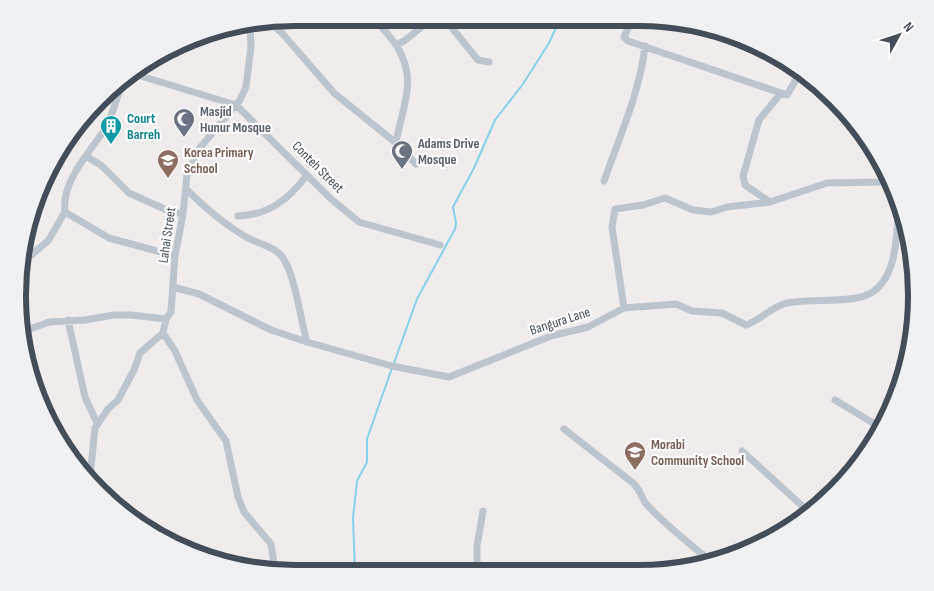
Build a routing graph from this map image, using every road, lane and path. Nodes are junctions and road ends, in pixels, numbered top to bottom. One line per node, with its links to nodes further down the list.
1 (381, 26): 7 (street)
2 (423, 26): 7 (street)
3 (450, 26): 9 (street)
4 (629, 26): 8 (street)
5 (274, 27): 15 (street)
6 (250, 30): 14 (street, Lahai Street)
7 (396, 45): 15 (street)
8 (646, 46): 13 (street); 19 (street)
9 (489, 62)
10 (141, 76): 14 (street, Conteh Street)
11 (796, 78): 13 (street)
12 (119, 92): 16 (street)
13 (781, 94): 22 (street)
14 (236, 105): 18 (street, Conteh Street); 21 (street, Lahai Street)
15 (396, 143): 17 (street)
16 (86, 156): 23 (street); 24 (street)
17 (416, 164)
18 (307, 175): 25 (street); 27 (street, Conteh Street)
19 (604, 181)
20 (883, 182): 22 (street)
21 (186, 189): 24 (street, Lahai Street); 36 (street)
22 (770, 202): 31 (street)
23 (65, 212): 28 (street); 29 (street)
24 (183, 214): 28 (street, Lahai Street)
25 (238, 216)
26 (898, 222): 31 (street, Bangura Lane)
27 (440, 245)
28 (175, 256): 30 (street, Lahai Street)
29 (29, 257)
30 (173, 287): 32 (street, Lahai Street); 36 (street, Bangura Lane)
31 (624, 308): 36 (street, Bangura Lane)
32 (166, 319): 33 (street); 35 (street)
33 (68, 320): 34 (street); 38 (street)
34 (29, 329)
35 (163, 333): 38 (street); 46 (street)
36 (307, 342)
37 (835, 400): 39 (street)
38 (97, 422): 42 (street)
39 (875, 424)
40 (564, 429): 45 (street)
41 (742, 450): 43 (street)
42 (90, 470)
43 (804, 507)
44 (483, 511): 47 (street)
45 (705, 557)
46 (274, 564)
47 (477, 565)

